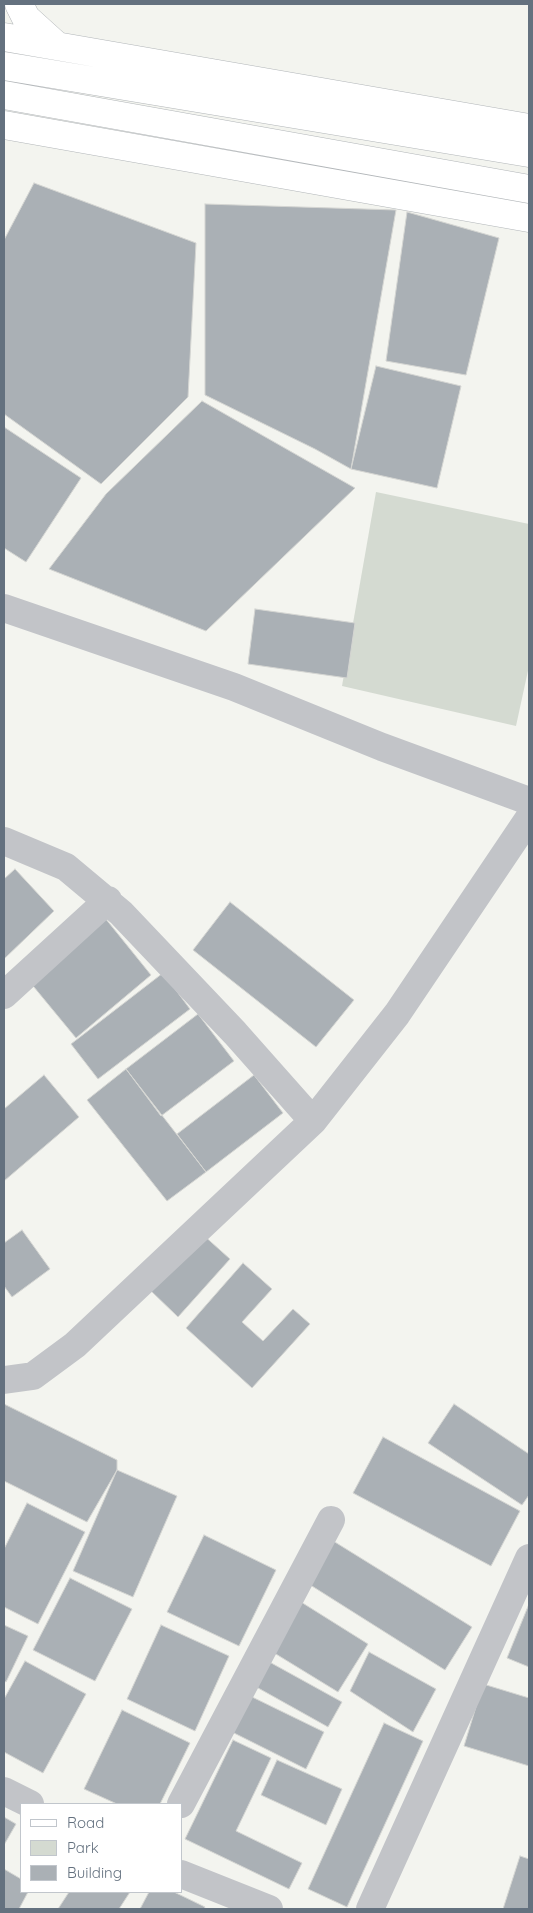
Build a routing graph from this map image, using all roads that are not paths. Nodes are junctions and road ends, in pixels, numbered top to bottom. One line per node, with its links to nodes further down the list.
1 (19, 4): 3 (main road)
2 (4, 36): 3 (main road)
3 (58, 46): 7 (main road)
4 (4, 66): 8 (main road)
5 (4, 94): 9 (main road)
6 (4, 125): 10 (main road)
7 (529, 128)
8 (529, 153)
9 (529, 189)
10 (529, 218)
11 (4, 608): 12 (street)
12 (529, 801)
13 (529, 818): 17 (street)
14 (4, 841): 15 (street)
15 (108, 900): 16 (street); 17 (street)
16 (4, 995)
17 (313, 1121): 18 (street)
18 (4, 1380)
19 (331, 1520): 23 (street)
20 (529, 1558): 26 (street)
21 (4, 1791): 22 (street)
22 (28, 1803)
23 (182, 1803)
24 (182, 1874): 25 (street)
25 (269, 1909)
26 (370, 1909)

